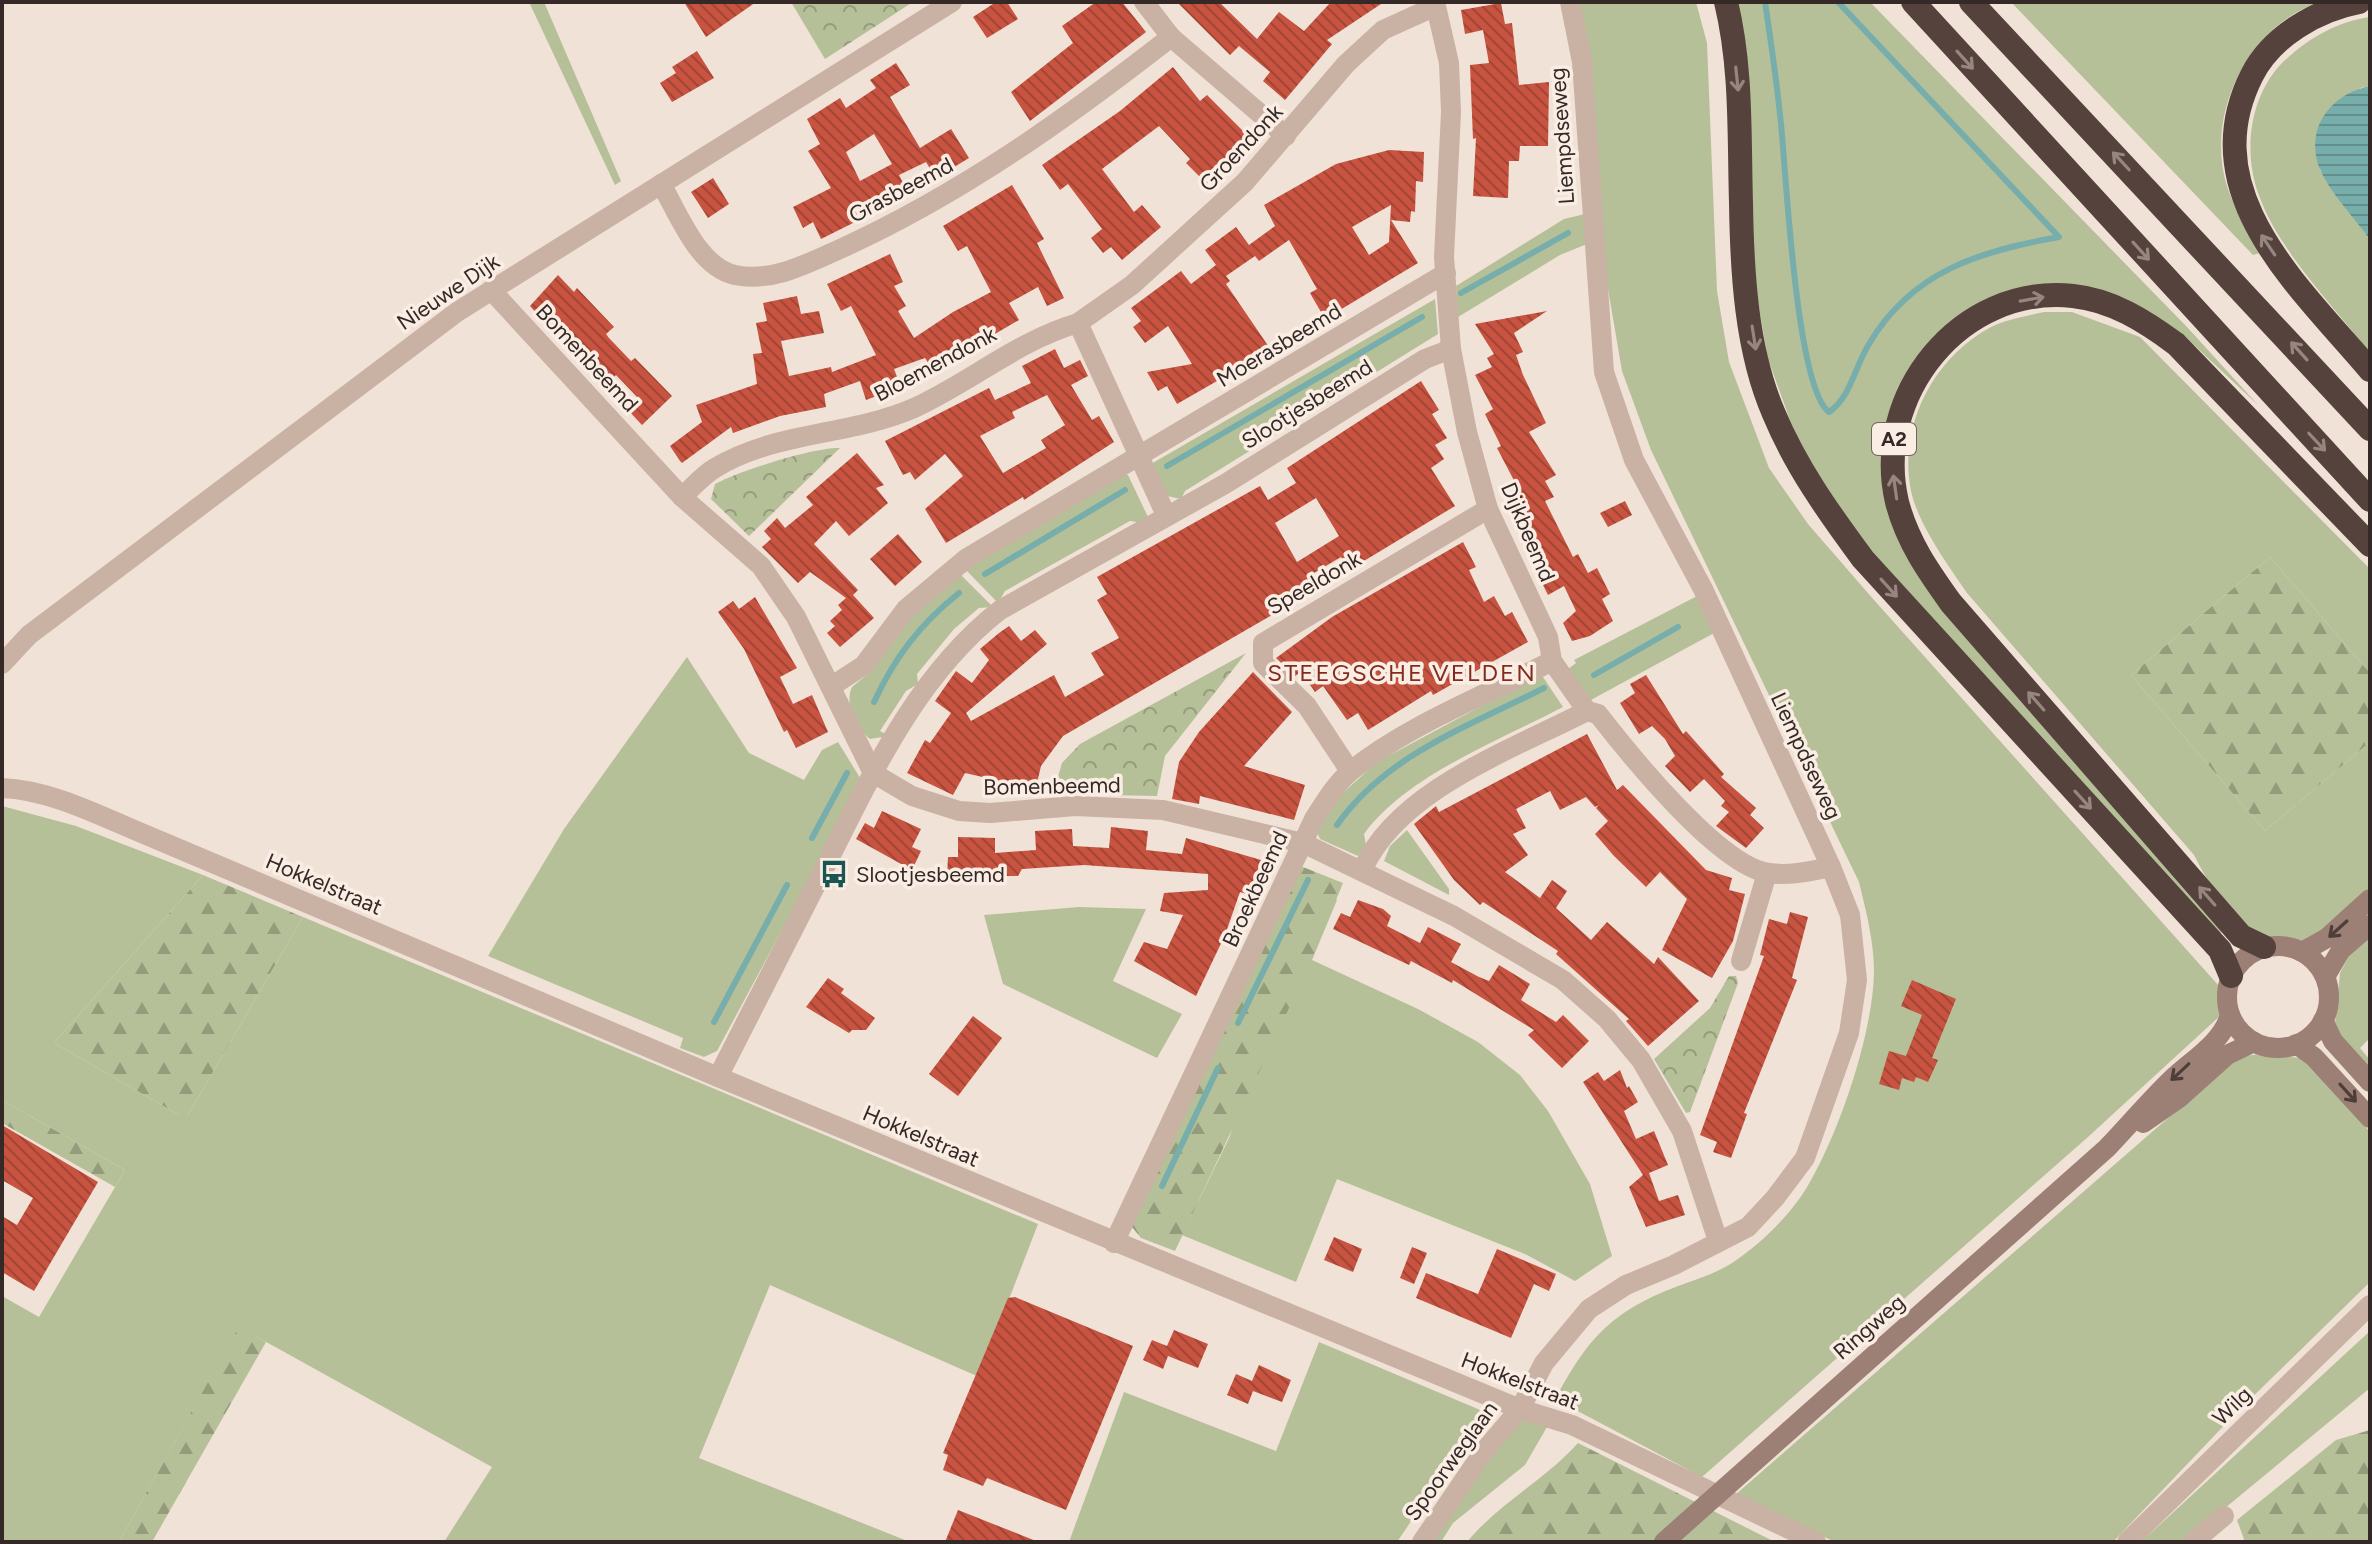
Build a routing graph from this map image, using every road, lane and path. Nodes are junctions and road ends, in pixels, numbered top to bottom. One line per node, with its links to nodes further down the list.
1 (952, 2): 11 (street, Nieuwe Dijk)
2 (1144, 2): 9 (street)
3 (1570, 2): 32 (street, Liempdseweg)
4 (1726, 2): 40 (highway, one-way to 40)
5 (1913, 2): 20 (highway, one-way to 20)
6 (1971, 2): 17 (highway, one-way to 6)
7 (2359, 2): 16 (highway, one-way to 7)
8 (1435, 4): 10 (street, Groendonk); 12 (street, Dijkbeemd)
9 (1171, 37): 10 (street); 11 (street, Grasbeemd)
10 (1286, 136): 14 (street, Groendonk)
11 (661, 184): 13 (street, Nieuwe Dijk)
12 (1446, 273): 15 (street, Dijkbeemd); 18 (street, Moerasbeemd)
13 (491, 290): 19 (street, Bomenbeemd); 25 (street, Nieuwe Dijk)
14 (1078, 323): 18 (street); 19 (street, Bloemendonk)
15 (1451, 349): 21 (street, Dijkbeemd); 22 (street, Slootjesbeemd)
16 (2370, 370)
17 (2370, 429)
18 (1137, 457): 22 (street); 26 (street)
19 (682, 497): 26 (street, Bomenbeemd)
20 (2370, 500)
21 (1488, 509): 24 (street, Dijkbeemd); 28 (street, Speeldonk)
22 (1166, 515): 29 (street, Slootjesbeemd)
23 (2370, 545): 37 (highway, A2, one-way to 23)
24 (1552, 661): 27 (street, Dijkbeemd); 28 (street, Broekbeemd)
25 (2, 664)
26 (832, 686): 29 (street, Bomenbeemd)
27 (1587, 711): 33 (street); 34 (street, Dijkbeemd)
28 (1350, 771): 31 (street, Broekbeemd)
29 (873, 773): 31 (street, Bomenbeemd); 46 (street, Slootjesbeemd)
30 (2, 788): 46 (street, Hokkelstraat)
31 (1303, 843): 33 (street, Bomenbeemd); 51 (street, Broekbeemd)
32 (1831, 867): 34 (street); 50 (street, Liempdseweg)
33 (1363, 869): 50 (street, Bomenbeemd)
34 (1767, 873): 39 (street)
35 (2370, 899): 38 (main road, one-way to 38)
36 (2370, 925): 41 (main road)
37 (2264, 947): 38 (main road); 40 (main road)
38 (2302, 952): 41 (main road)
39 (1741, 961)
40 (2231, 976): 42 (main road)
41 (2325, 977): 43 (main road)
42 (2230, 1015): 44 (main road); 49 (main road, Ringweg, one-way to 49)
43 (2323, 1020): 45 (main road); 47 (main road)
44 (2254, 1042): 45 (main road); 49 (main road, Ringweg)
45 (2296, 1044): 48 (main road, one-way to 48)
46 (718, 1077): 51 (street, Hokkelstraat)
47 (2370, 1082)
48 (2370, 1118)
49 (2107, 1148): 56 (main road, Ringweg)
50 (1718, 1241): 53 (street, Liempdseweg)
51 (1114, 1243): 53 (street, Hokkelstraat)
52 (2370, 1305): 58 (street, Wilg)
53 (1520, 1409): 55 (street, Spoorweglaan); 57 (street, Hokkelstraat)
54 (2224, 1516): 59 (street)
55 (1422, 1542)
56 (1664, 1542)
57 (1816, 1542)
58 (2127, 1542)
59 (2193, 1542)

